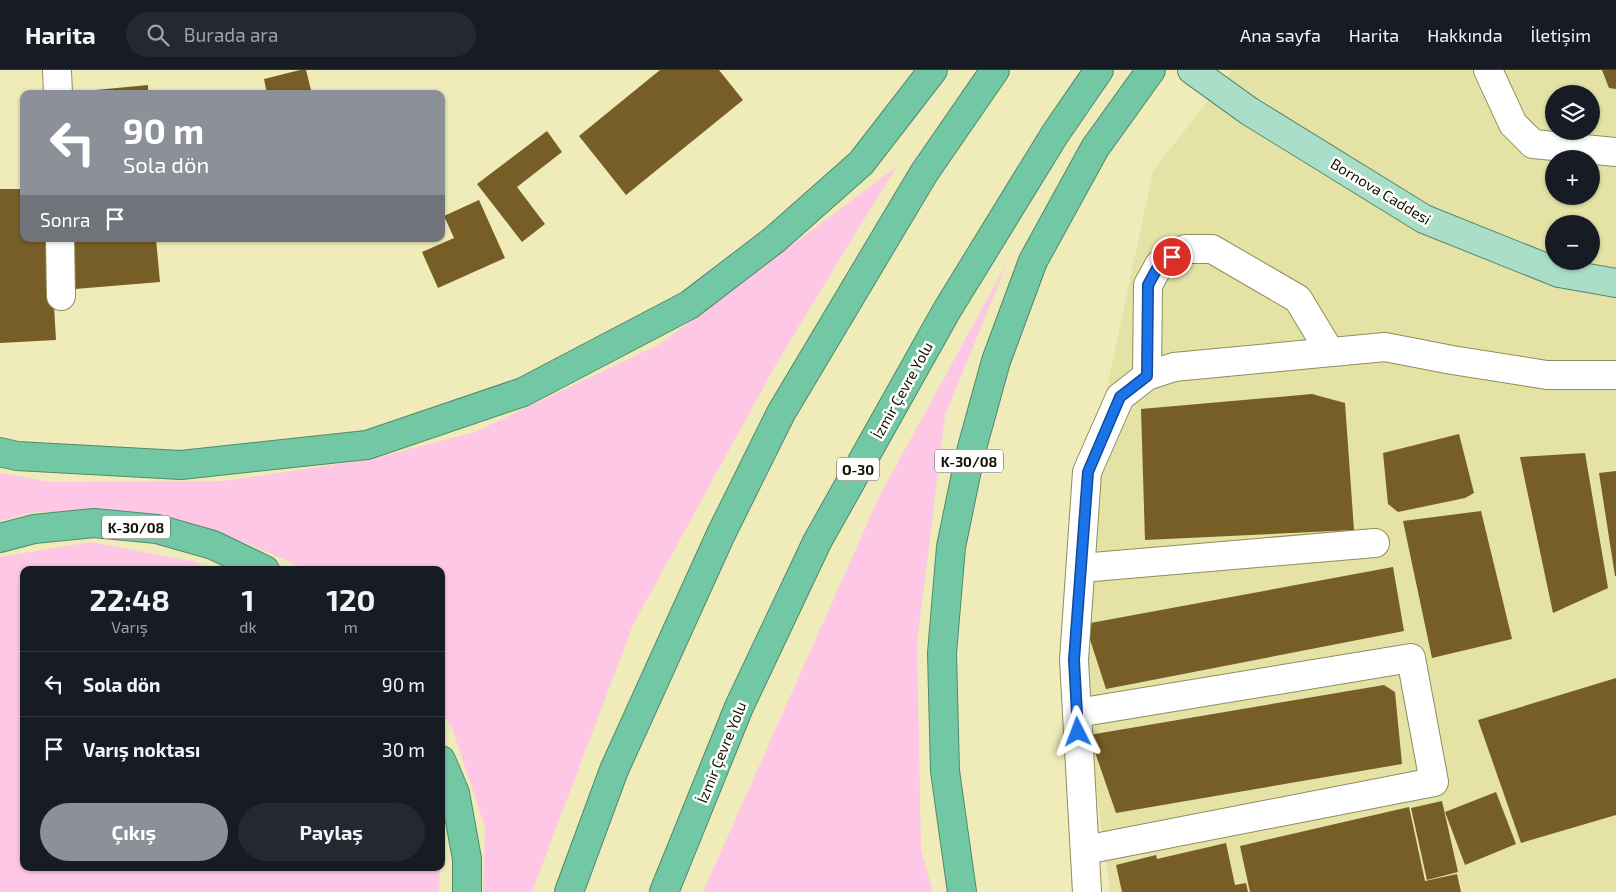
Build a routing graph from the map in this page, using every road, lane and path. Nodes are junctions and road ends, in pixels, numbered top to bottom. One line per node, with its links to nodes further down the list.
1 (57, 70): 8 (street)
2 (933, 70): 16 (highway)
3 (995, 70): 25 (highway)
4 (1099, 70): 26 (highway, İzmir Çevre Yolu / O-30)
5 (1151, 70): 27 (highway, K-30/08)
6 (1192, 70): 11 (main road, Bornova Caddesi)
7 (1488, 70): 9 (street)
8 (58, 90)
9 (1616, 152)
10 (60, 242): 12 (street)
11 (1616, 283)
12 (61, 296)
13 (1330, 352): 14 (street); 15 (street); 15 (street)
14 (1616, 375)
15 (1147, 376): 20 (street)
16 (0, 452)
17 (0, 538): 19 (highway, K-30/08)
18 (1375, 542): 20 (street)
19 (257, 566)
20 (1081, 568): 21 (street)
21 (1077, 713): 23 (street); 23 (street)
22 (445, 769): 24 (highway)
23 (1085, 850): 28 (street)
24 (467, 892)
25 (568, 892)
26 (664, 892)
27 (962, 892)
28 (1087, 892)

